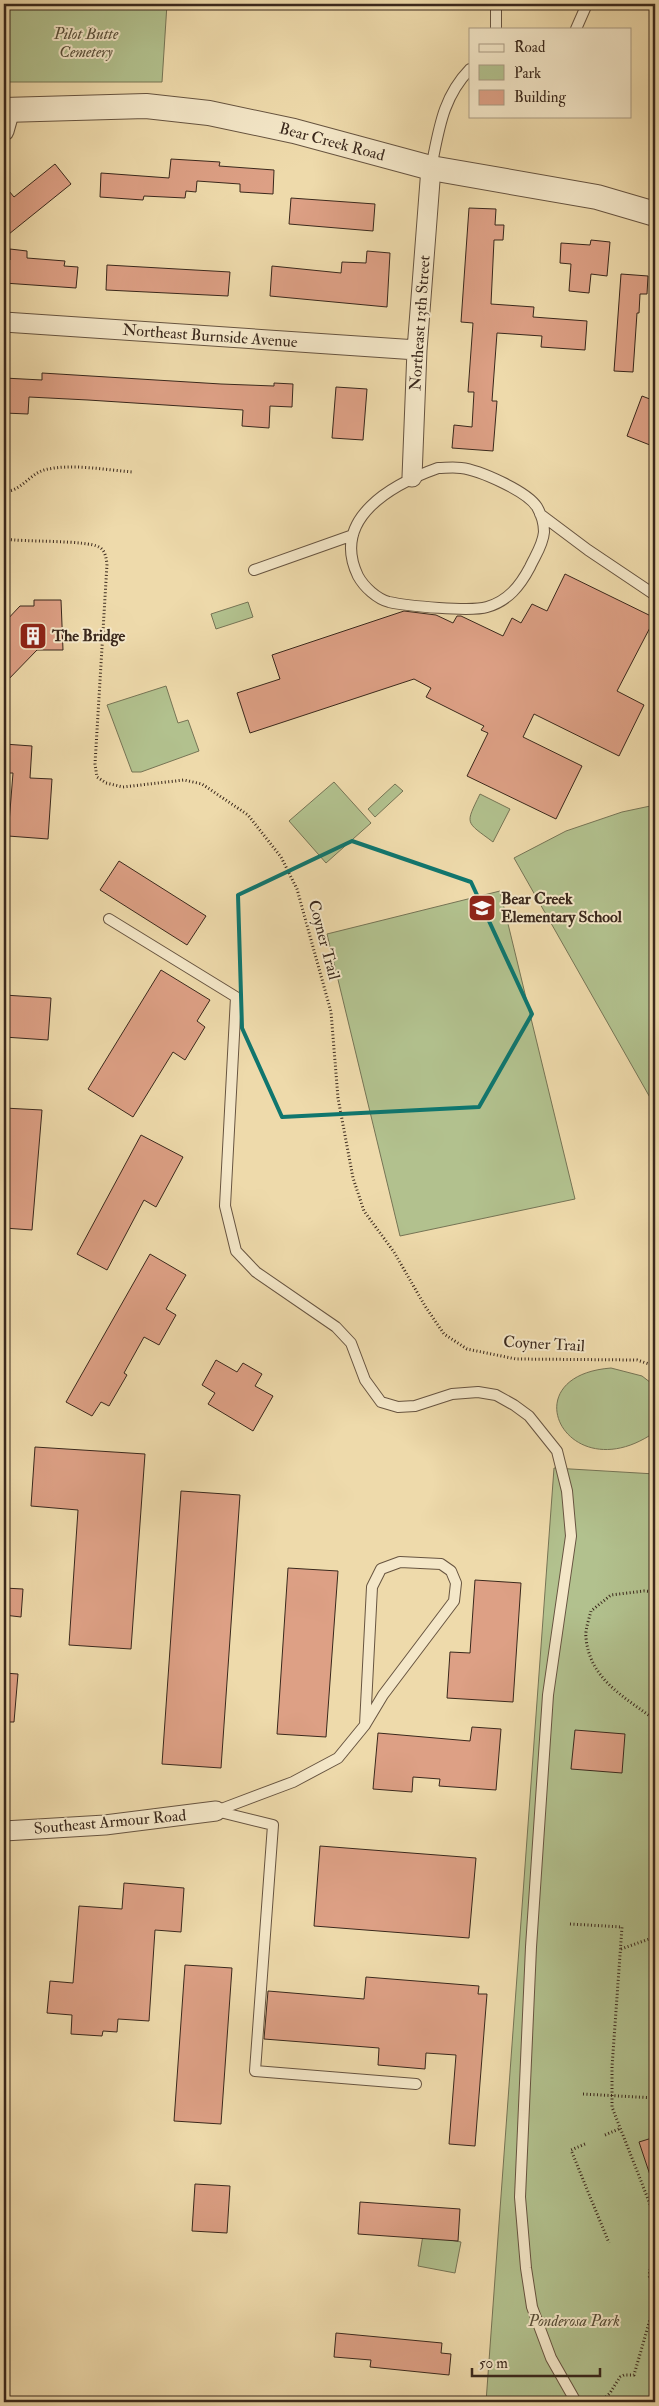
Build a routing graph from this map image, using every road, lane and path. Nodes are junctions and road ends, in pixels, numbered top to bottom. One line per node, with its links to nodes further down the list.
1 (496, 4): 3 (lane)
2 (587, 4): 4 (lane)
3 (496, 28)
4 (576, 28)
5 (469, 70): 7 (lane)
6 (6, 117): 7 (street, Bear Creek Road)
7 (431, 168): 8 (street, Bear Creek Road); 10 (street, Northeast 13th Street)
8 (655, 214)
9 (4, 322): 10 (street, Northeast Burnside Avenue)
10 (417, 350): 12 (street, Northeast 13th Street)
11 (132, 472): 13 (path)
12 (412, 477): 14 (lane); 15 (lane)
13 (4, 490)
14 (540, 514): 15 (lane); 18 (lane)
15 (353, 535): 17 (lane)
16 (4, 539): 20 (path, Coyner Trail)
17 (254, 570)
18 (655, 595)
19 (109, 920): 43 (lane)
20 (655, 1366)
21 (655, 1592): 22 (path)
22 (655, 1720)
23 (365, 1725): 23 (lane); 26 (lane)
24 (655, 1744): 25 (path)
25 (655, 1754)
26 (216, 1811): 27 (street, Southeast Armour Road); 31 (lane)
27 (4, 1832)
28 (570, 1924): 30 (path)
29 (655, 1937): 30 (path)
30 (621, 1949): 33 (path)
31 (416, 2084)
32 (583, 2094): 33 (path)
33 (612, 2096): 34 (path); 35 (path)
34 (655, 2098)
35 (619, 2129): 36 (path); 38 (path)
36 (605, 2135)
37 (585, 2144): 40 (path)
38 (655, 2217)
39 (655, 2238): 41 (path)
40 (609, 2243)
41 (655, 2286)
42 (655, 2302): 44 (path)
43 (576, 2402)
44 (600, 2402)

